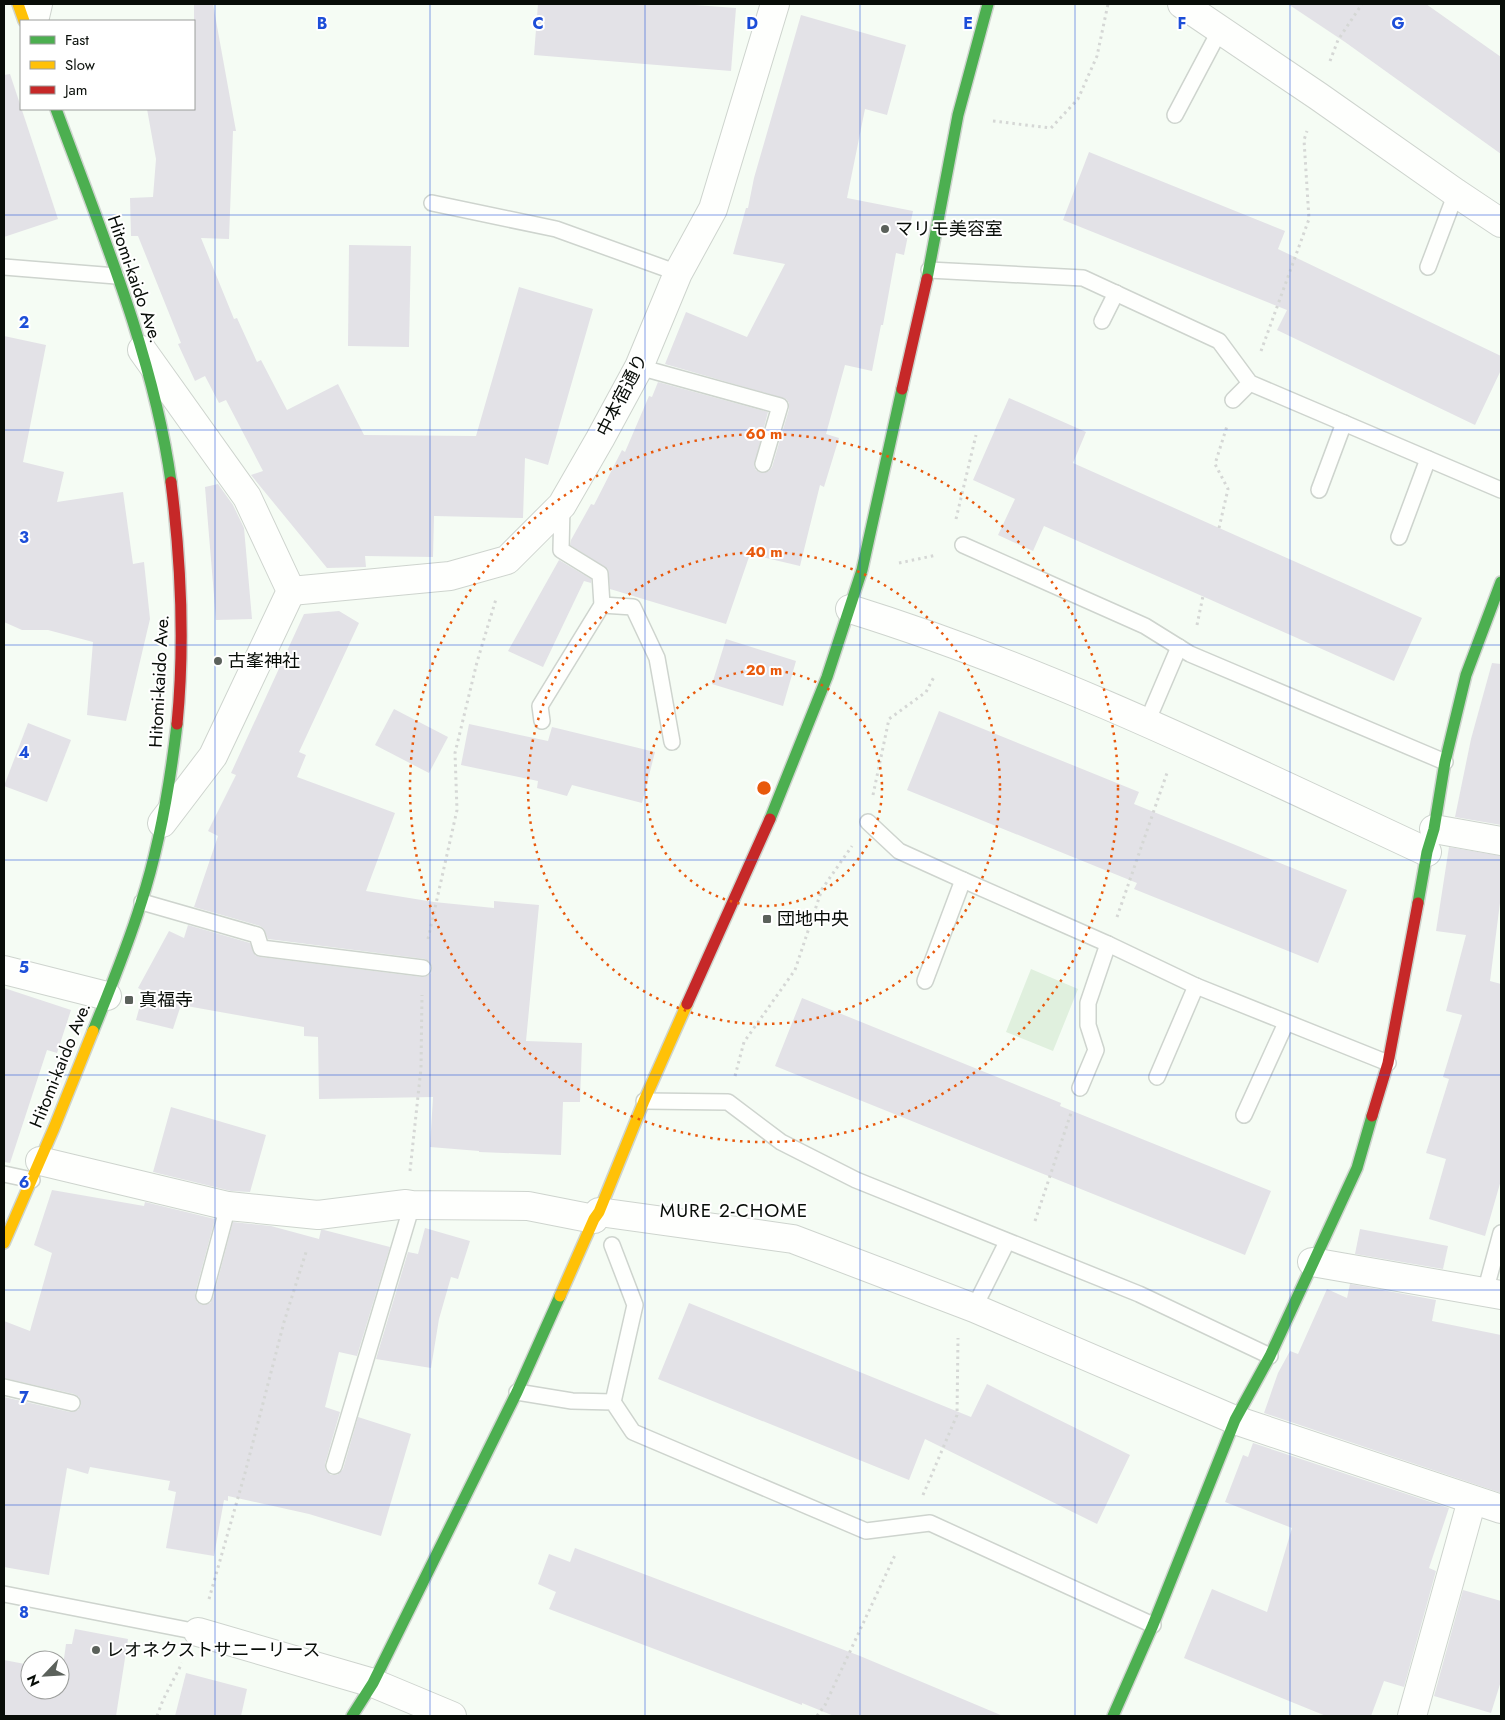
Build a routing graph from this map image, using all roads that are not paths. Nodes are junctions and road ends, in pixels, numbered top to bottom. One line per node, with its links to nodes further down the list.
1 (18, 4): 6 (street)
2 (38, 4): 7 (street)
3 (775, 4): 17 (street, 中本宿通り)
4 (988, 4): 16 (street)
5 (1182, 4): 8 (street)
6 (24, 20)
7 (34, 20)
8 (1220, 30): 10 (lane); 11 (street)
9 (56, 110): 18 (street, Hitomi-kaido Ave.)
10 (1175, 116)
11 (1456, 194): 13 (street); 15 (lane)
12 (432, 202): 17 (lane)
13 (1501, 223)
14 (4, 267): 18 (lane)
15 (1428, 267)
16 (929, 270): 19 (lane); 36 (street)
17 (678, 274): 22 (street, 中本宿通り)
18 (116, 276): 21 (street, Hitomi-kaido Ave.)
19 (1116, 293): 20 (lane); 23 (lane)
20 (1102, 321)
21 (141, 348): 34 (street); 44 (street, Hitomi-kaido Ave.)
22 (639, 367): 27 (lane); 30 (street, 中本宿通り)
23 (1250, 383): 24 (lane); 25 (lane)
24 (1232, 400)
25 (1344, 423): 26 (lane); 28 (lane)
26 (1428, 459): 29 (lane); 31 (lane)
27 (763, 464)
28 (1319, 490)
29 (1501, 490)
30 (562, 505): 34 (street, 中本宿通り); 35 (lane)
31 (1399, 537)
32 (963, 545): 38 (lane)
33 (1501, 582): 37 (street)
34 (291, 591): 44 (street)
35 (602, 605): 39 (lane); 41 (lane)
36 (850, 609): 40 (street); 59 (street)
37 (1495, 615): 42 (street)
38 (1185, 650): 40 (lane); 42 (lane)
39 (542, 721)
40 (1147, 722): 45 (street)
41 (672, 742)
42 (1445, 762): 45 (street)
43 (868, 822): 47 (lane)
44 (162, 823): 48 (street, Hitomi-kaido Ave.)
45 (1431, 840): 46 (street); 56 (street)
46 (1501, 841)
47 (963, 880): 49 (lane); 52 (lane)
48 (142, 902): 50 (lane); 54 (street, Hitomi-kaido Ave.)
49 (1108, 944): 53 (lane); 58 (lane)
50 (423, 968)
51 (4, 970): 54 (street)
52 (924, 980)
53 (1196, 986): 55 (lane); 57 (lane)
54 (106, 996): 61 (street, Hitomi-kaido Ave.)
55 (1286, 1023): 56 (lane); 60 (lane)
56 (1388, 1063): 70 (street)
57 (1157, 1077)
58 (1080, 1088)
59 (644, 1101): 65 (street); 67 (lane)
60 (1244, 1115)
61 (36, 1171): 62 (lane); 64 (street); 68 (street, Hitomi-kaido Ave.)
62 (4, 1174)
63 (409, 1204): 64 (street); 65 (street); 80 (lane)
64 (228, 1206): 72 (lane)
65 (596, 1216): 73 (street); 76 (street)
66 (1501, 1233): 71 (lane)
67 (1007, 1242): 73 (lane); 74 (lane)
68 (4, 1243)
69 (612, 1245): 77 (lane)
70 (1312, 1262): 71 (street); 74 (street)
71 (1493, 1294)
72 (204, 1296)
73 (974, 1308): 79 (street)
74 (1270, 1356): 79 (street)
75 (4, 1387): 78 (lane)
76 (517, 1392): 77 (lane); 86 (street)
77 (614, 1402): 84 (lane)
78 (72, 1403)
79 (1235, 1420): 81 (street); 84 (street)
80 (334, 1466)
81 (1472, 1500): 82 (street); 90 (street)
82 (1501, 1509)
83 (4, 1594): 85 (lane)
84 (1153, 1625): 89 (street)
85 (198, 1632): 86 (street)
86 (372, 1683): 87 (street); 88 (street)
87 (352, 1716)
88 (452, 1716)
89 (1113, 1716)
90 (1412, 1716)

